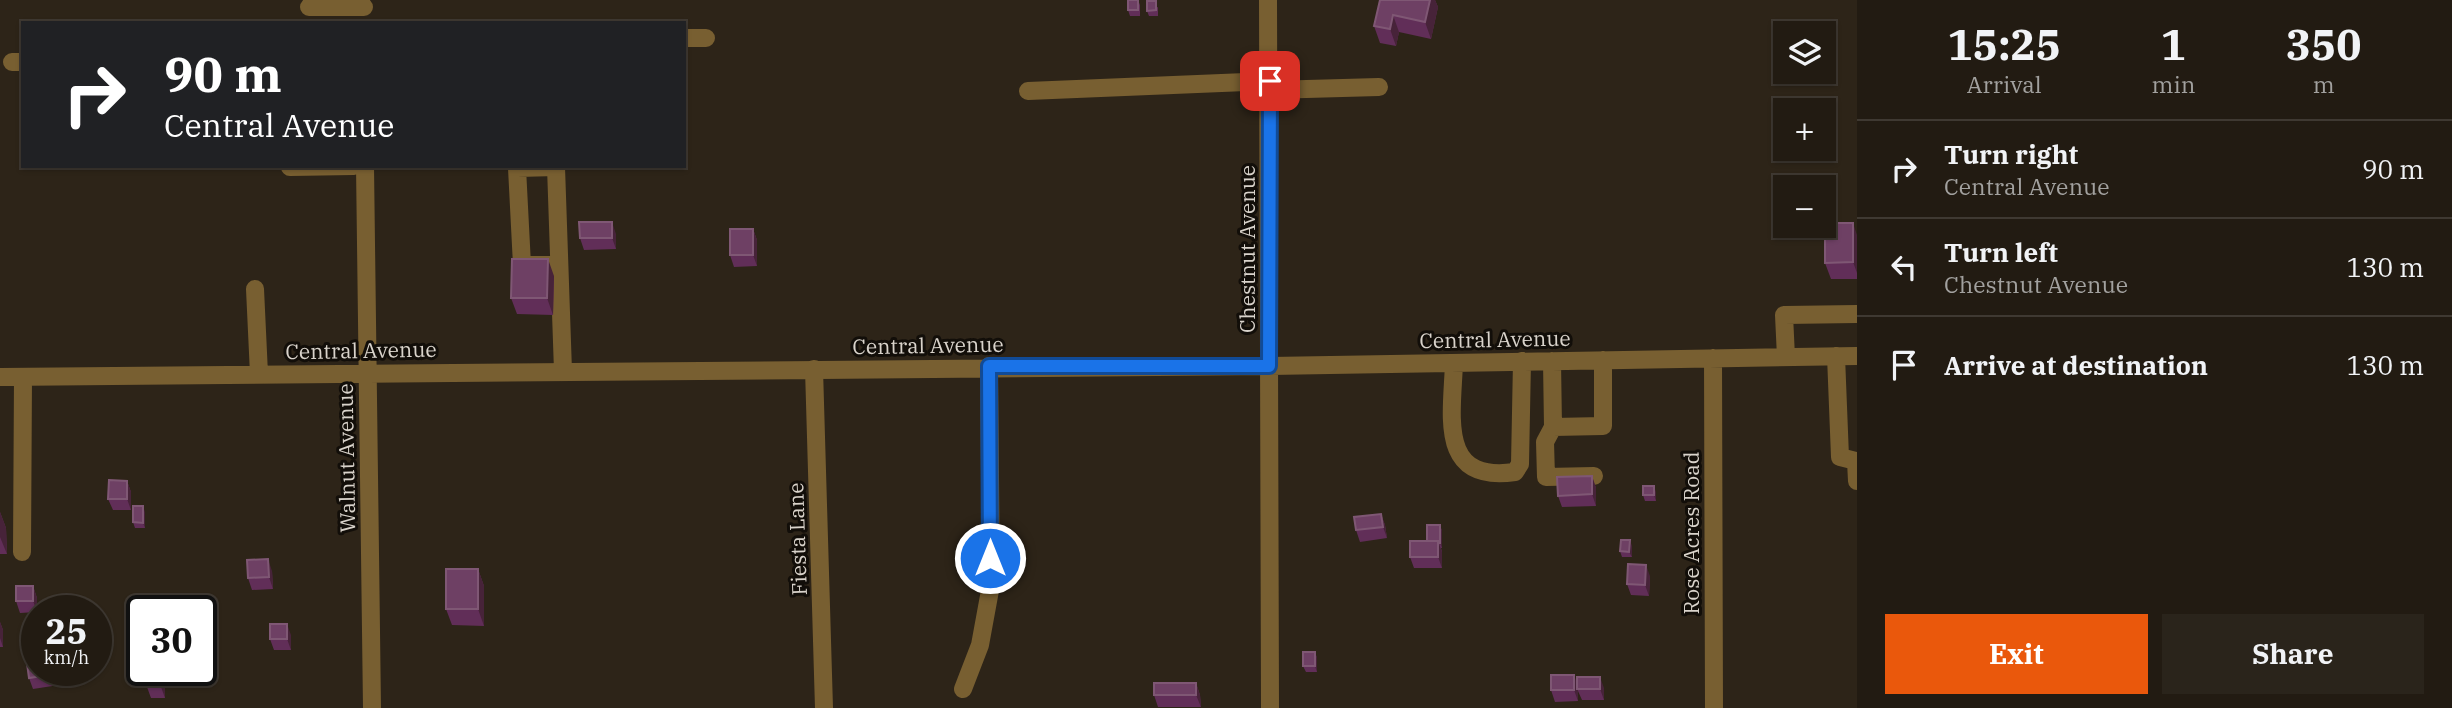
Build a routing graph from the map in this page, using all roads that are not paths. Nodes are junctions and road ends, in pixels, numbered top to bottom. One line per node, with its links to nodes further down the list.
1 (1268, 0): 6 (street, Chestnut Avenue)
2 (309, 7): 3 (street)
3 (364, 10)
4 (686, 38): 5 (street)
5 (706, 38)
6 (1270, 85): 7 (street); 8 (street); 24 (street, Chestnut Avenue)
7 (1379, 87)
8 (1028, 91)
9 (365, 168): 27 (street, Walnut Avenue)
10 (517, 168): 12 (street)
11 (556, 168): 12 (street)
12 (559, 265): 26 (street)
13 (255, 289): 28 (street)
14 (1857, 314): 17 (street)
15 (1836, 356): 16 (street, Central Avenue); 17 (street, Central Avenue); 33 (street)
16 (1857, 356)
17 (1786, 357): 18 (street, Central Avenue)
18 (1713, 358): 19 (street, Central Avenue); 39 (street, Rose Acres Road)
19 (1603, 360): 21 (street, Central Avenue); 31 (street)
20 (1522, 361): 21 (street, Central Avenue); 22 (street, Central Avenue); 22 (street)
21 (1552, 361): 31 (street)
22 (1454, 363): 24 (street, Central Avenue)
23 (989, 366): 24 (street, Central Avenue); 25 (street, Central Avenue); 35 (street)
24 (1269, 366): 38 (street, Chestnut Avenue)
25 (814, 369): 26 (street, Central Avenue); 37 (street, Fiesta Lane)
26 (563, 371): 27 (street, Central Avenue)
27 (367, 372): 28 (street, Central Avenue); 36 (street, Walnut Avenue)
28 (259, 374): 30 (street, Central Avenue)
29 (0, 377): 30 (street, Central Avenue)
30 (23, 377): 34 (street)
31 (1553, 427): 32 (street)
32 (1594, 476)
33 (1857, 481)
34 (22, 552)
35 (963, 688)
36 (372, 708)
37 (824, 708)
38 (1270, 708)
39 (1714, 708)

